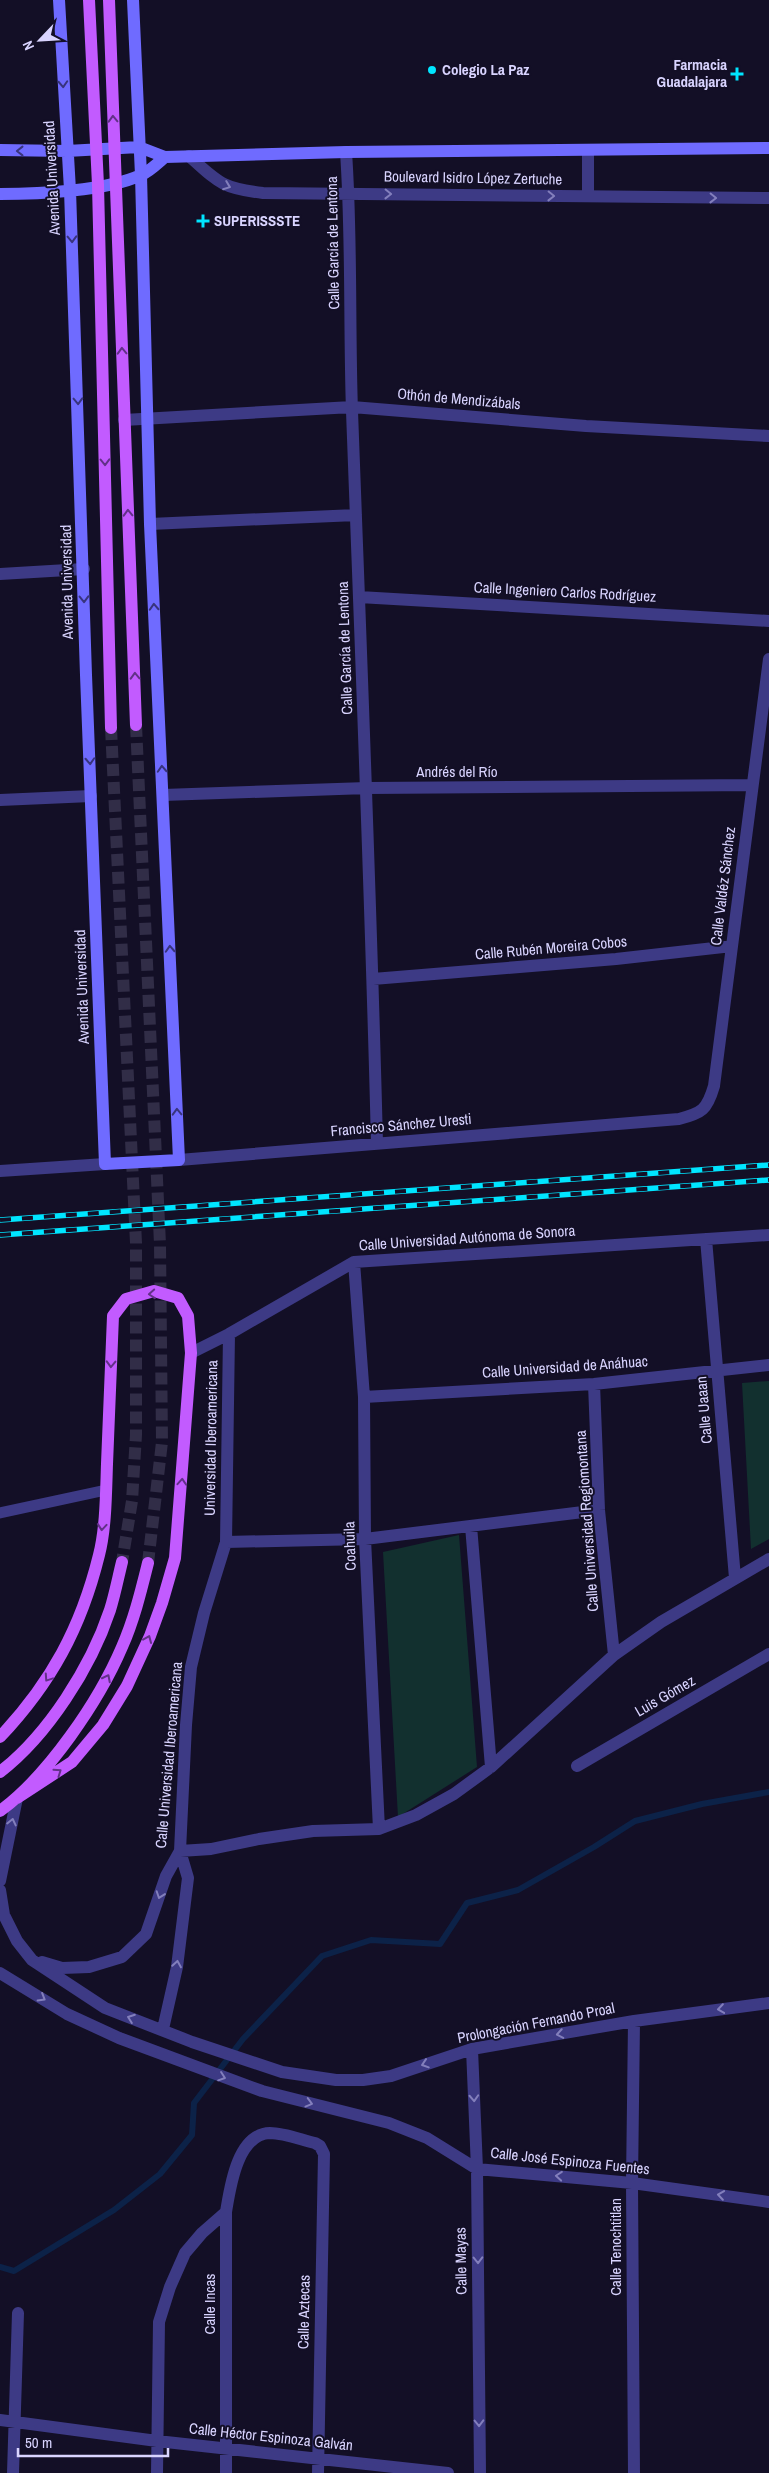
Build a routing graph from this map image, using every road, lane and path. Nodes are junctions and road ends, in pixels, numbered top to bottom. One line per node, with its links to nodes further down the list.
1 (58, 0): 11 (street, Avenida Universidad, one-way to 11)
2 (89, 0): 8 (main road)
3 (109, 0): 6 (main road, one-way to 3)
4 (133, 0): 5 (street)
5 (139, 147): 6 (street, Boulevard Isidro López Zertuche); 14 (street, Boulevard Isidro López Zertuche); 15 (street)
6 (114, 148): 8 (street, Boulevard Isidro López Zertuche); 16 (main road)
7 (769, 148): 10 (street, Boulevard Isidro López Zertuche)
8 (95, 149): 11 (street, Boulevard Isidro López Zertuche); 17 (main road)
9 (0, 150): 11 (street, Boulevard Isidro López Zertuche, one-way to 9)
10 (588, 150): 12 (street, Boulevard Isidro López Zertuche); 21 (street)
11 (67, 151): 18 (street, Avenida Universidad)
12 (346, 152): 13 (street, Boulevard Isidro López Zertuche); 19 (street, Calle García de Lentona)
13 (189, 156): 14 (street, Boulevard Isidro López Zertuche); 19 (street, Boulevard Isidro López Zertuche, one-way to 19)
14 (165, 157): 15 (street)
15 (141, 175): 16 (street); 24 (street)
16 (116, 182): 17 (street); 25 (main road, one-way to 16)
17 (98, 186): 18 (street); 35 (main road, one-way to 35)
18 (70, 190): 20 (street); 29 (street, Avenida Universidad, one-way to 29)
19 (349, 193): 21 (street, Boulevard Isidro López Zertuche, one-way to 21); 23 (street, Calle García de Lentona)
20 (0, 194)
21 (588, 196): 22 (street, Boulevard Isidro López Zertuche, one-way to 22)
22 (769, 198)
23 (352, 407): 24 (street, Othón de Mendizábals); 26 (street, Othón de Mendizábals); 27 (street, Calle García de Lentona)
24 (147, 418): 25 (street, Othón de Mendizábals); 28 (street)
25 (124, 420): 34 (main road, one-way to 25)
26 (769, 436)
27 (356, 515): 28 (street); 31 (street, Calle García de Lentona)
28 (150, 524): 38 (street, one-way to 28)
29 (84, 569): 30 (street); 39 (street, Avenida Universidad, one-way to 39)
30 (0, 574)
31 (359, 597): 32 (street, Calle Ingeniero Carlos Rodríguez); 37 (street, Calle García de Lentona)
32 (769, 621)
33 (769, 659): 36 (street, Calle Valdéz Sánchez)
34 (136, 725)
35 (111, 728)
36 (752, 786): 37 (street, Andrés del Río); 41 (street, Calle Valdéz Sánchez)
37 (367, 788): 38 (street, Andrés del Río); 42 (street, Calle García de Lentona)
38 (163, 795): 45 (street, one-way to 38)
39 (91, 796): 40 (street); 46 (street, Avenida Universidad)
40 (0, 800)
41 (732, 946): 42 (street, Calle Rubén Moreira Cobos); 43 (street, Calle Valdéz Sánchez)
42 (373, 978): 44 (street, Calle García de Lentona)
43 (700, 1114): 44 (street, Francisco Sánchez Uresti)
44 (377, 1144): 45 (street, Francisco Sánchez Uresti)
45 (179, 1160): 46 (street, Francisco Sánchez Uresti)
46 (105, 1164): 47 (street)
47 (0, 1171)
48 (769, 1235): 49 (street, Calle Universidad Autónoma de Sonora)
49 (706, 1239): 50 (street, Calle Universidad Autónoma de Sonora); 54 (street, Calle Uaaan)
50 (354, 1262): 51 (street, Calle Universidad Autónoma de Sonora); 56 (street, Coahuila)
51 (229, 1334): 52 (street, Calle Universidad Autónoma de Sonora); 62 (street, Universidad Iberoamericana)
52 (192, 1353): 57 (main road, one-way to 57); 73 (main road, one-way to 52)
53 (769, 1365): 54 (street, Calle Universidad de Anáhuac)
54 (717, 1370): 55 (street, Calle Universidad de Anáhuac); 66 (street, Calle Uaaan)
55 (594, 1384): 56 (street, Calle Universidad de Anáhuac); 58 (street, Calle Universidad Regiomontana)
56 (364, 1397): 61 (street, Coahuila)
57 (106, 1490): 59 (lane); 69 (main road, one-way to 69)
58 (599, 1510): 60 (street); 68 (street, Calle Universidad Regiomontana)
59 (0, 1513)
60 (471, 1526): 61 (street); 71 (street)
61 (365, 1539): 62 (street); 75 (street, Coahuila)
62 (226, 1542): 76 (street, Calle Universidad Iberoamericana)
63 (769, 1559): 66 (street)
64 (122, 1562): 72 (main road)
65 (148, 1563): 73 (main road, one-way to 65)
66 (735, 1578): 68 (street)
67 (769, 1654): 70 (street, Luis Gómez)
68 (614, 1655): 71 (street)
69 (0, 1737)
70 (577, 1766)
71 (491, 1767): 75 (street)
72 (0, 1772)
73 (17, 1798): 74 (main road); 77 (street, one-way to 73)
74 (0, 1811)
75 (379, 1830): 76 (street)
76 (180, 1851): 79 (street, Calle Universidad Iberoamericana, one-way to 79); 83 (street, one-way to 76)
77 (0, 1881)
78 (0, 1890): 79 (street)
79 (32, 1960): 83 (street, Prolongación Fernando Proal, one-way to 79)
80 (0, 1973): 86 (street, Calle José Espinoza Fuentes, one-way to 86)
81 (769, 2003): 82 (street, Prolongación Fernando Proal, one-way to 82)
82 (634, 2021): 84 (street, Prolongación Fernando Proal, one-way to 84); 87 (street, Calle Tenochtitlan)
83 (163, 2029): 84 (street, Prolongación Fernando Proal, one-way to 83)
84 (472, 2049): 86 (street, Calle Mayas, one-way to 86)
85 (252, 2141): 89 (street, Calle Incas); 95 (street, Calle Aztecas)
86 (477, 2169): 87 (street, Calle José Espinoza Fuentes, one-way to 86); 101 (street, Calle Mayas, one-way to 101)
87 (632, 2182): 88 (street, Calle José Espinoza Fuentes, one-way to 87); 102 (street, Calle Tenochtitlan)
88 (769, 2202)
89 (226, 2212): 93 (street); 94 (street, Calle Incas)
90 (18, 2313): 92 (street)
91 (0, 2420): 92 (street, Calle Héctor Espinoza Galván)
92 (14, 2422): 93 (street, Calle Héctor Espinoza Galván); 96 (street)
93 (157, 2441): 94 (street, Calle Héctor Espinoza Galván); 97 (street)
94 (226, 2448): 95 (street, Calle Héctor Espinoza Galván); 98 (street, Calle Incas)
95 (318, 2458): 99 (street, Calle Aztecas); 100 (street, Calle Héctor Espinoza Galván)
96 (13, 2473)
97 (157, 2473)
98 (226, 2473)
99 (318, 2473)
100 (448, 2473)
101 (480, 2473)
102 (634, 2473)

